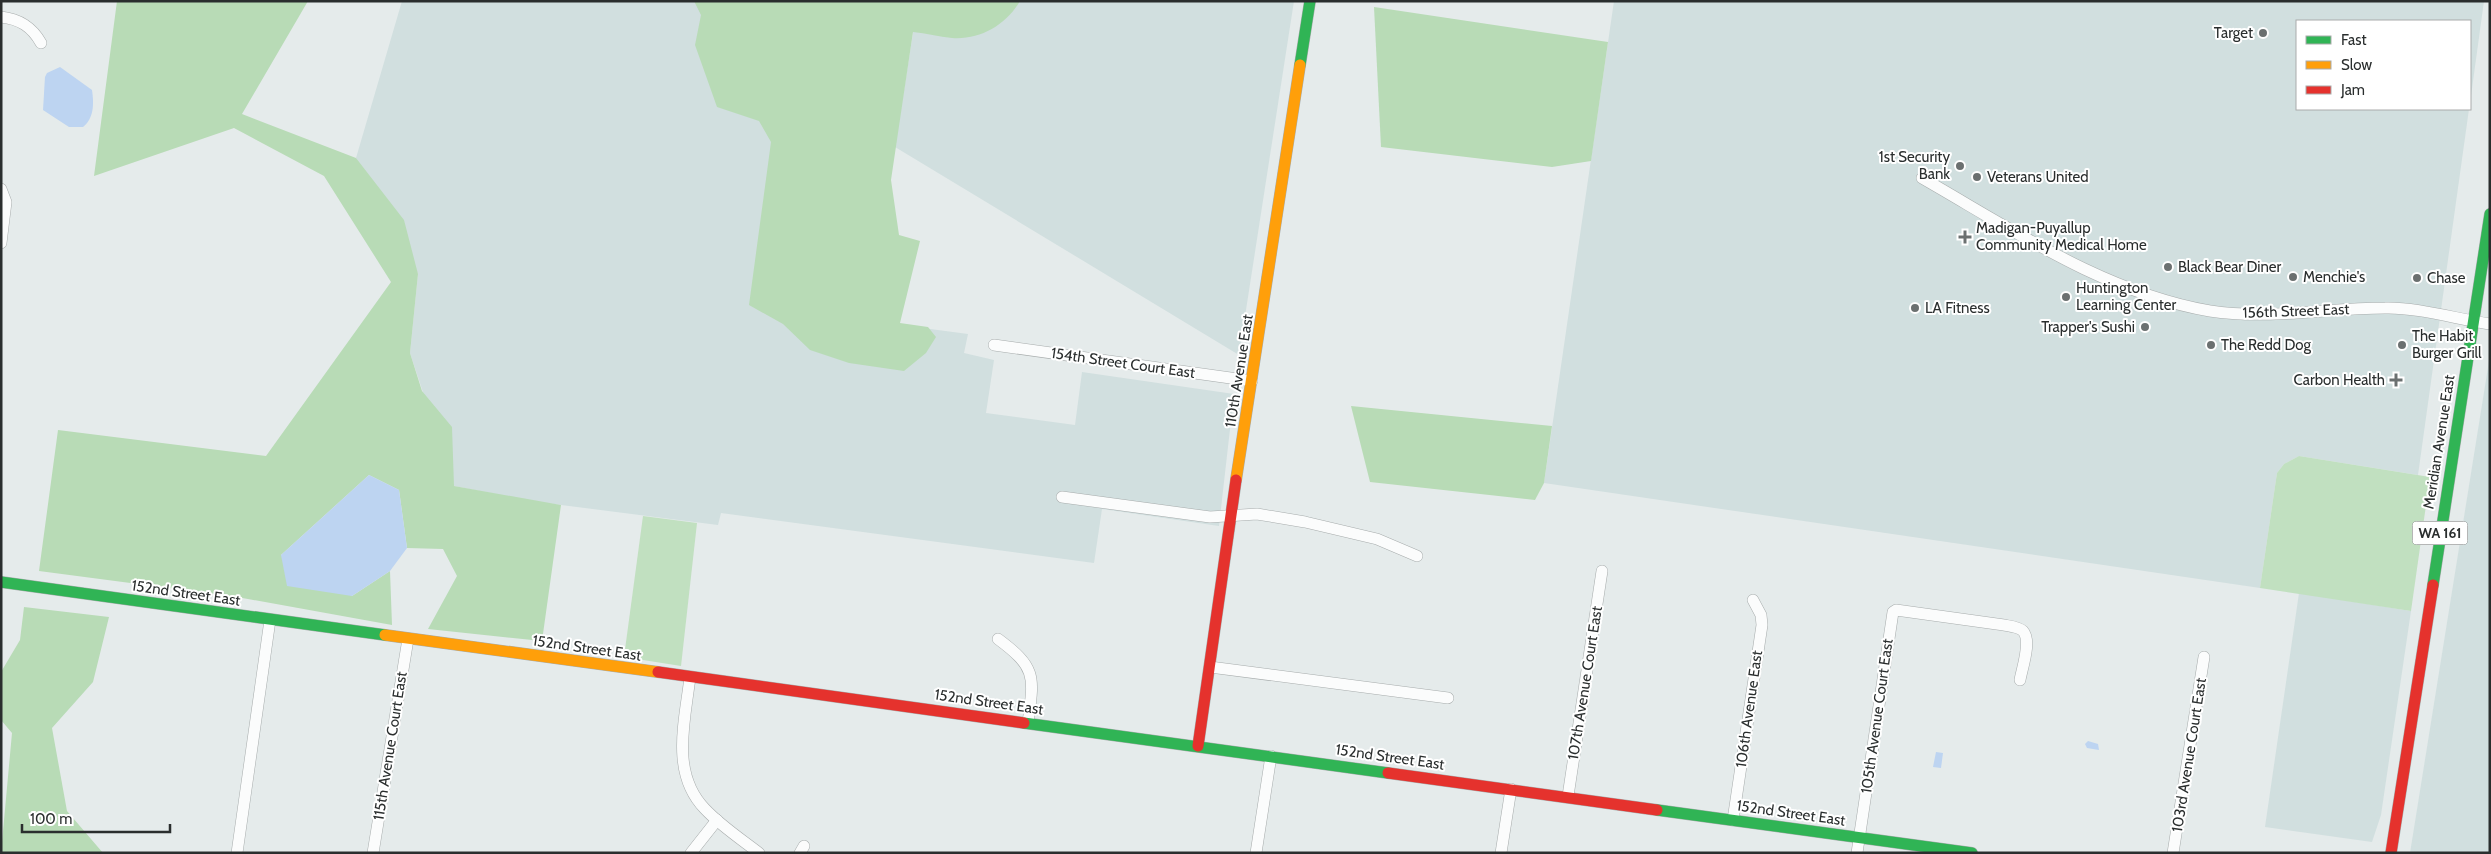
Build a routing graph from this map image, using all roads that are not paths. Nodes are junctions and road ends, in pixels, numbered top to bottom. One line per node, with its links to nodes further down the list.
1 (1310, 1): 11 (main road, 110th Avenue East)
2 (1, 17): 3 (street)
3 (41, 43)
4 (1922, 178): 8 (street, 156th Street East)
5 (2, 191): 7 (street)
6 (2490, 214): 8 (main road, Meridian Avenue East / WA 161)
7 (1, 243)
8 (2475, 321): 9 (street, 156th Street East); 43 (main road, Meridian Avenue East / WA 161)
9 (2490, 324)
10 (994, 344): 11 (street, 154th Street Court East)
11 (1252, 381): 13 (main road, 110th Avenue East)
12 (1062, 497): 13 (street)
13 (1231, 515): 14 (street); 22 (main road, 110th Avenue East)
14 (1416, 556)
15 (1602, 570): 30 (street, 107th Avenue Court East)
16 (1, 582): 18 (main road, 152nd Street East)
17 (1753, 600): 32 (street, 106th Avenue East)
18 (270, 620): 19 (main road, 152nd Street East); 34 (street)
19 (408, 639): 23 (main road, 152nd Street East); 35 (street, 115th Avenue Court East)
20 (998, 639): 26 (street)
21 (2204, 656): 42 (street, 103rd Avenue Court East)
22 (1210, 667): 25 (street); 27 (main road, 110th Avenue East)
23 (690, 677): 26 (main road, 152nd Street East); 31 (street)
24 (2020, 680): 33 (street, 105th Avenue Court East)
25 (1448, 698)
26 (1028, 723): 27 (main road, 152nd Street East)
27 (1198, 746): 28 (main road, 152nd Street East)
28 (1271, 756): 29 (main road, 152nd Street East); 38 (street)
29 (1511, 789): 30 (main road, 152nd Street East); 39 (street)
30 (1568, 796): 32 (main road, 152nd Street East)
31 (717, 820): 36 (street); 37 (street)
32 (1734, 820): 33 (main road, 152nd Street East)
33 (1860, 837): 40 (street, 105th Avenue Court East); 41 (main road, 152nd Street East)
34 (237, 853)
35 (373, 853)
36 (691, 853)
37 (759, 853)
38 (1256, 853)
39 (1501, 853)
40 (1857, 853)
41 (1972, 853)
42 (2173, 853)
43 (2391, 853)

